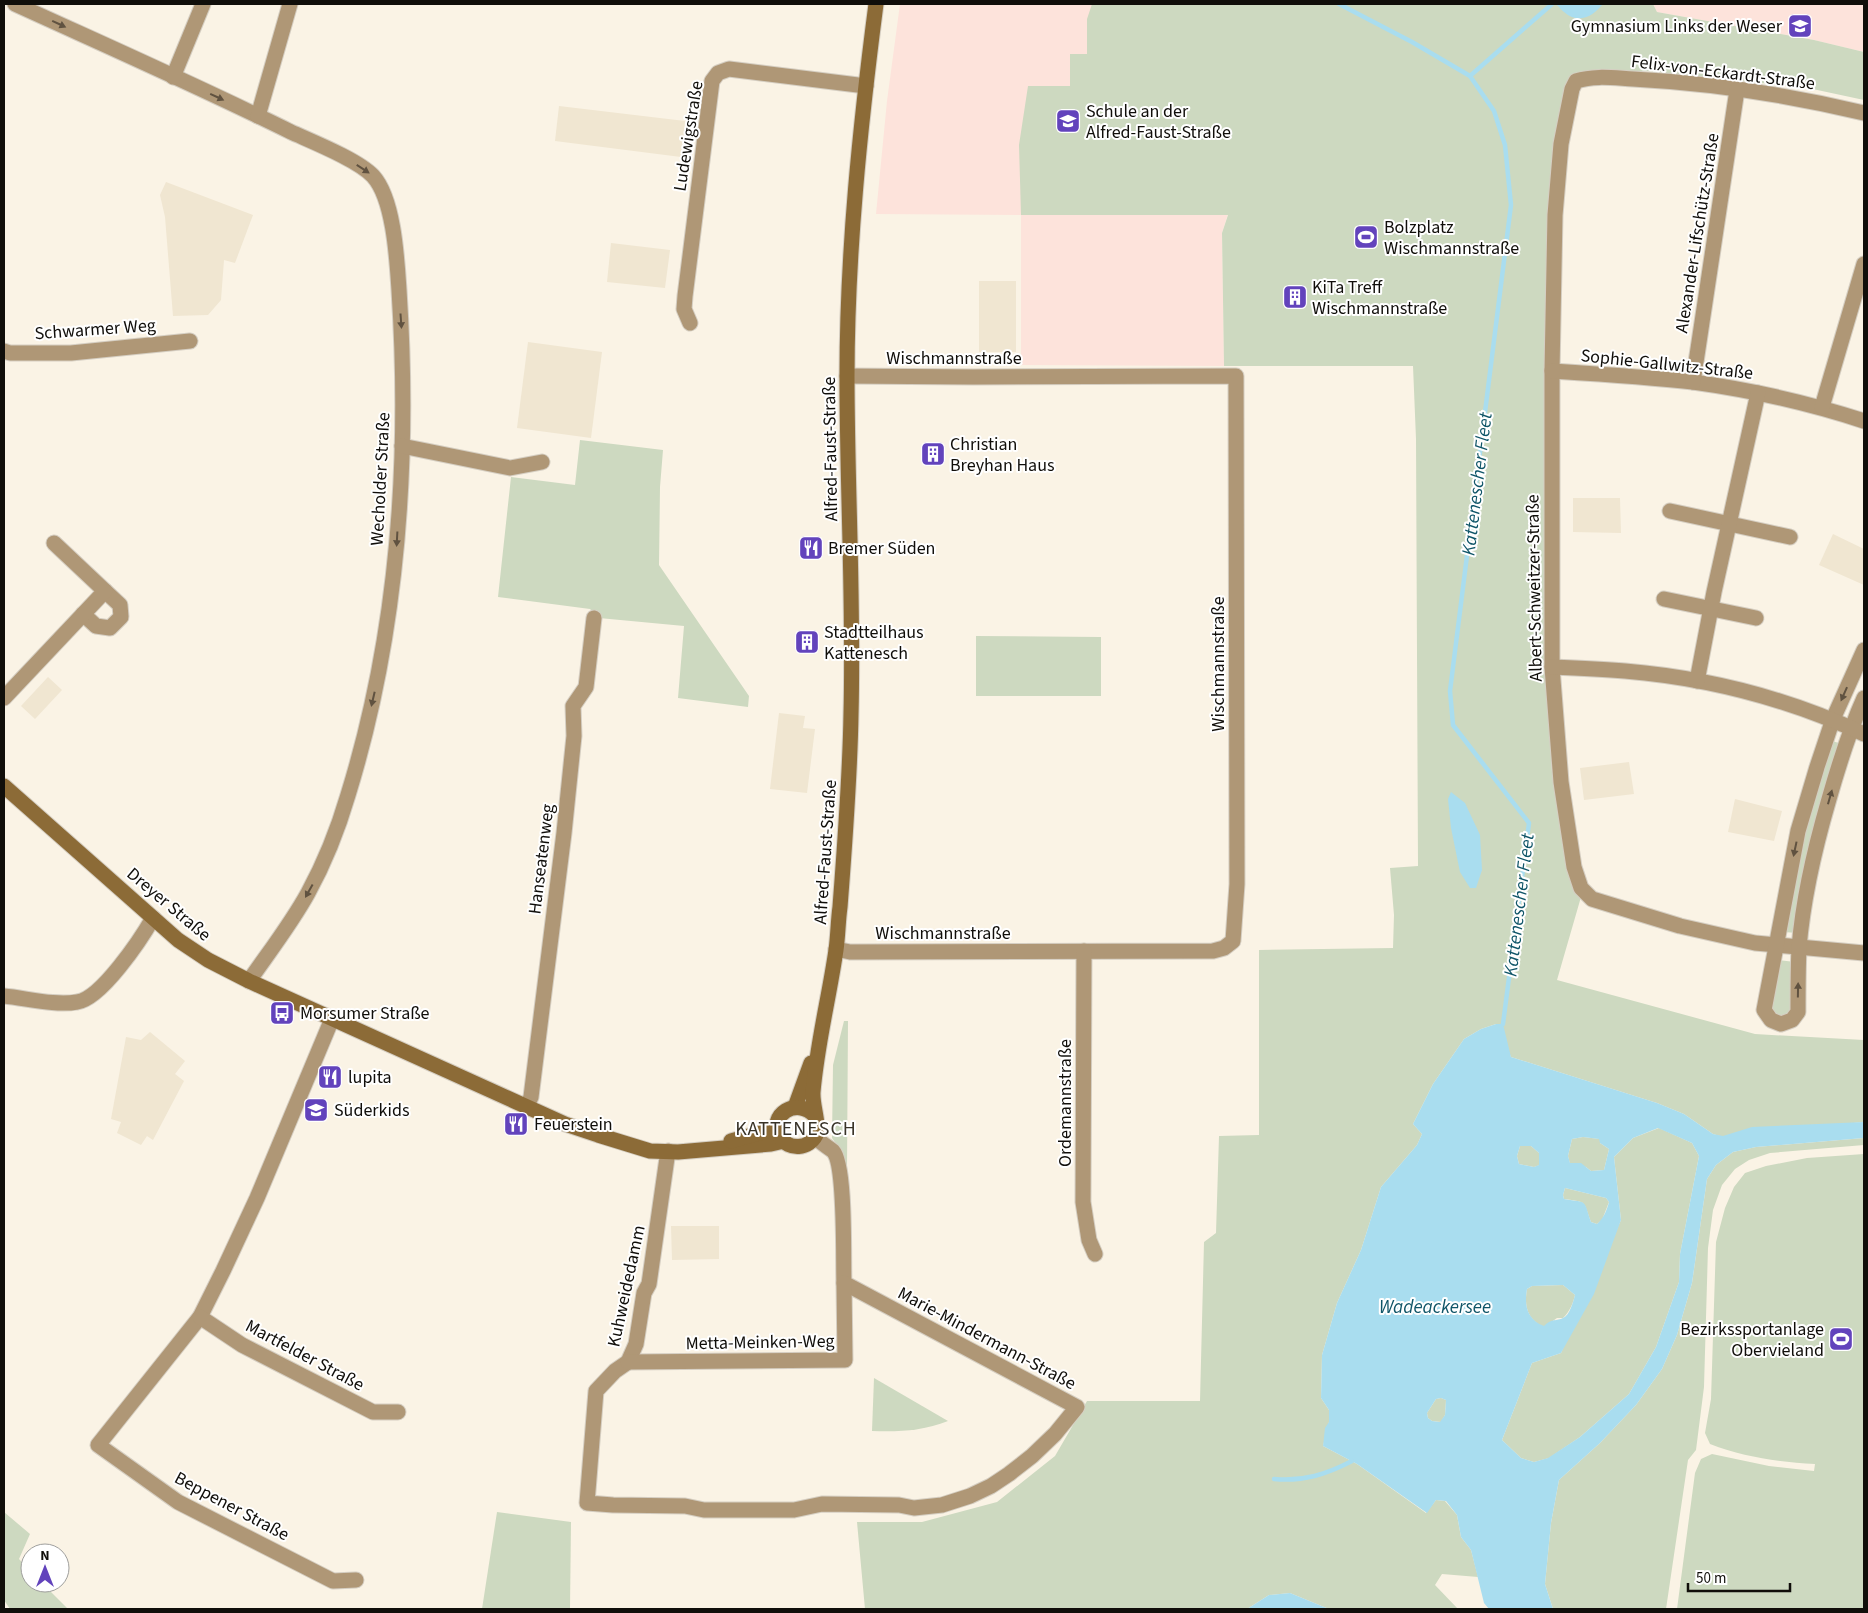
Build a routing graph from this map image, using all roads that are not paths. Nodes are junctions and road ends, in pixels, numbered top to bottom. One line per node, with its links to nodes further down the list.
1 (15, 4): 5 (street, Wecholder Straße, one-way to 5)
2 (203, 4): 5 (street)
3 (290, 4): 10 (street)
4 (876, 4): 7 (street, Alfred-Faust-Straße)
5 (173, 76): 10 (street, Wecholder Straße, one-way to 10)
6 (1576, 81): 8 (street, Felix-von-Eckardt-Straße); 15 (street, Albert-Schweitzer-Straße)
7 (866, 86): 12 (street, Ludewigstraße); 16 (street, Alfred-Faust-Straße)
8 (1737, 90): 9 (street, Felix-von-Eckardt-Straße); 17 (street, Alexander-Lifschütz-Straße)
9 (1864, 113)
10 (258, 116): 21 (street, Wecholder Straße, one-way to 21)
11 (1864, 264): 19 (street)
12 (690, 323)
13 (190, 341): 14 (street, Schwarmer Weg)
14 (4, 351)
15 (1552, 370): 17 (street, Sophie-Gallwitz-Straße); 34 (street, Albert-Schweitzer-Straße)
16 (847, 376): 44 (street, Alfred-Faust-Straße); 45 (street, Wischmannstraße)
17 (1693, 382): 18 (street, Sophie-Gallwitz-Straße)
18 (1758, 393): 19 (street, Sophie-Gallwitz-Straße); 24 (street)
19 (1822, 408): 20 (street, Sophie-Gallwitz-Straße)
20 (1864, 421)
21 (402, 446): 22 (street); 47 (street, Wecholder Straße, one-way to 47)
22 (542, 462)
23 (1670, 511): 24 (street)
24 (1730, 524): 25 (street); 29 (street)
25 (1790, 537)
26 (54, 543): 27 (street)
27 (105, 591): 30 (street); 30 (street)
28 (1664, 599): 29 (street)
29 (1711, 609): 32 (street); 35 (street)
30 (83, 614): 36 (street)
31 (594, 618): 51 (street, Hanseatenweg)
32 (1756, 618)
33 (1864, 650): 38 (street, one-way to 38)
34 (1552, 667): 35 (street); 42 (street, Albert-Schweitzer-Straße)
35 (1697, 681): 38 (street)
36 (4, 698)
37 (1864, 698): 39 (street)
38 (1833, 719): 39 (street); 42 (street, one-way to 42)
39 (1858, 731): 43 (street, one-way to 39)
40 (4, 786): 41 (street, Dreyer Straße)
41 (153, 918): 47 (street, Dreyer Straße); 48 (street)
42 (1777, 944): 43 (street, Albert-Schweitzer-Straße); 43 (street, one-way to 43)
43 (1799, 947): 46 (street, Albert-Schweitzer-Straße)
44 (836, 949): 45 (street, Wischmannstraße); 50 (street, Alfred-Faust-Straße)
45 (1084, 951): 59 (street, Ordemannstraße)
46 (1864, 953)
47 (249, 981): 49 (street, Dreyer Straße)
48 (4, 996)
49 (332, 1019): 51 (street); 61 (street)
50 (818, 1043): 52 (street, Alfred-Faust-Straße); 53 (street, Alfred-Faust-Straße)
51 (527, 1106): 58 (street)
52 (795, 1107): 53 (street); 54 (street, Alfred-Faust-Straße)
53 (814, 1116): 55 (street, Alfred-Faust-Straße)
54 (777, 1126): 56 (street); 57 (street)
55 (815, 1137): 56 (street); 60 (street)
56 (784, 1141): 57 (street)
57 (701, 1149): 58 (street)
58 (668, 1151): 62 (street, Kuhweidedamm)
59 (1095, 1254)
60 (844, 1283): 62 (street, Metta-Meinken-Weg); 64 (street, Marie-Mindermann-Straße)
61 (200, 1317): 63 (street, Martfelder Straße); 65 (street, Beppener Straße)
62 (628, 1362): 64 (street, Kuhweidedamm)
63 (398, 1412)
64 (587, 1503)
65 (356, 1580)

